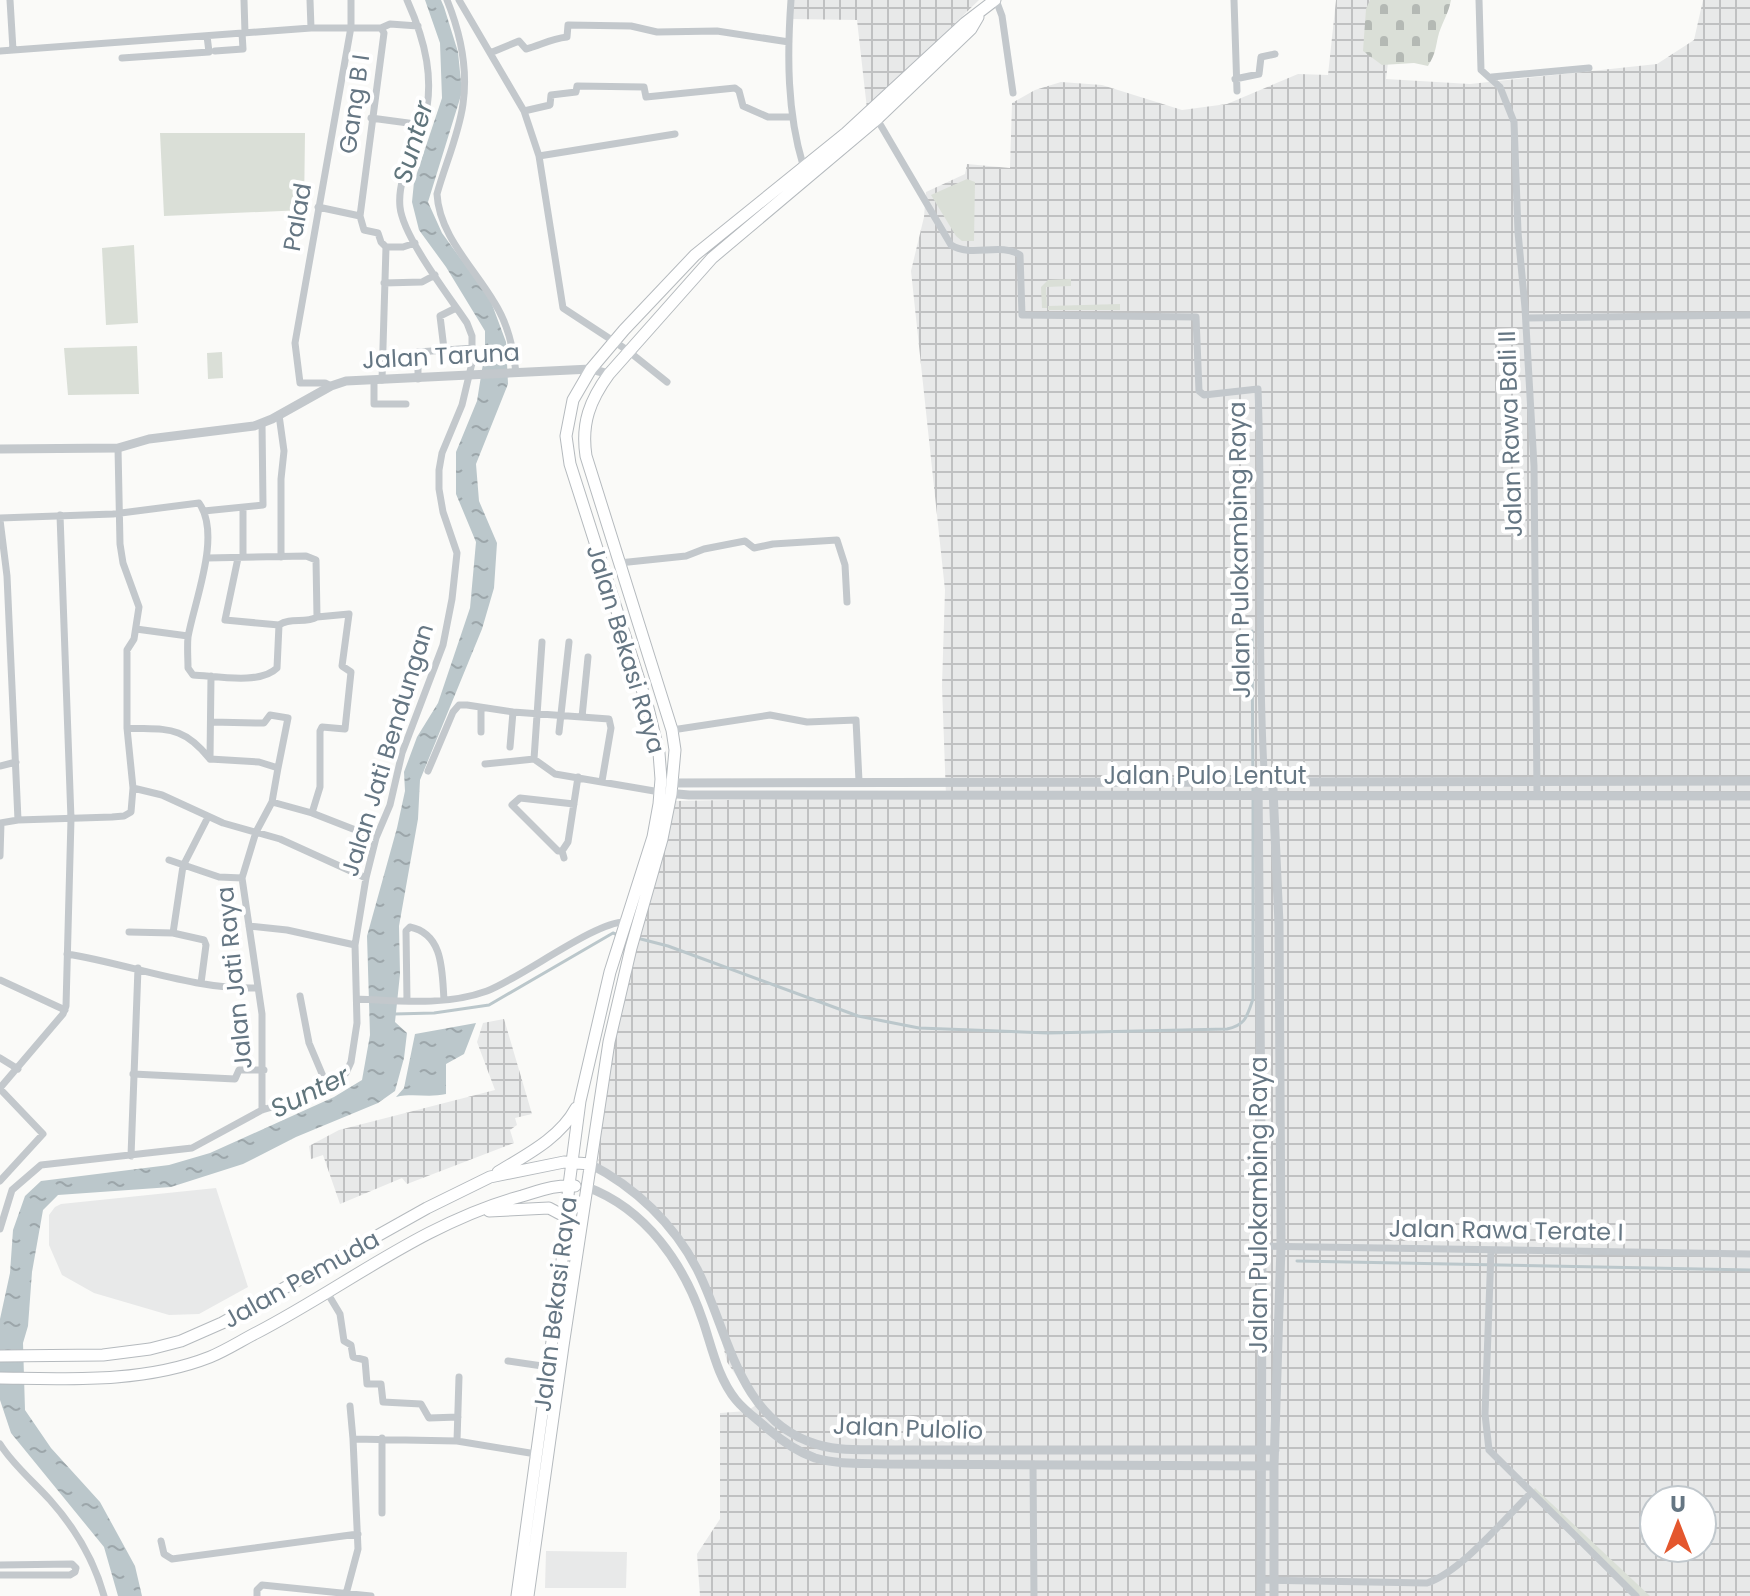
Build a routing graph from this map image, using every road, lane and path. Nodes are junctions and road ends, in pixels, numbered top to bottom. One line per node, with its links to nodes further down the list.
1 (10, 0): 22 (street)
2 (244, 0): 16 (street)
3 (310, 0): 14 (street)
4 (351, 0): 13 (street, Palad)
5 (407, 0): 12 (street)
6 (447, 0): 57 (street)
7 (459, 0): 25 (street)
8 (791, 0): 19 (street)
9 (995, 0): 29 (main road, Jalan Bekasi Raya); 34 (street)
10 (1234, 0): 32 (street)
11 (1479, 0): 31 (street, Jalan Rawa Bali II)
12 (417, 23): 15 (street); 39 (street)
13 (351, 27): 14 (street, Gang B I); 15 (street, Gang B I); 43 (street, Palad)
14 (311, 28): 16 (street, Gang B I)
15 (381, 28): 37 (street, Gang B I)
16 (244, 33): 17 (street, Gang B I); 20 (street)
17 (207, 36): 18 (street, Gang B I); 27 (street)
18 (157, 40): 22 (street, Gang B I); 27 (street)
19 (789, 42): 25 (street); 36 (street)
20 (243, 49): 21 (street); 24 (street)
21 (253, 49)
22 (13, 50): 23 (street, Gang B I)
23 (0, 51)
24 (215, 51)
25 (490, 53): 35 (street)
26 (1275, 54): 32 (street)
27 (158, 56): 28 (street)
28 (122, 58)
29 (924, 68): 38 (main road, Jalan Bekasi Raya); 42 (main road, Jalan Bekasi Raya)
30 (1589, 68): 31 (street)
31 (1492, 77): 51 (street, Jalan Rawa Bali II)
32 (1235, 79): 33 (street)
33 (1237, 91)
34 (1013, 93)
35 (524, 111): 36 (street); 41 (street)
36 (792, 117): 42 (street)
37 (371, 118): 39 (street); 44 (street, Gang B I)
38 (877, 119): 55 (main road, Jalan Bekasi Raya); 109 (street, Jalan Pulokambing Raya)
39 (423, 125): 45 (street)
40 (675, 134): 41 (street)
41 (539, 156): 52 (street)
42 (803, 165): 52 (main road, Jalan Bekasi Raya)
43 (318, 207): 44 (street); 63 (street, Palad)
44 (360, 216): 46 (street)
45 (415, 243): 46 (street); 47 (street)
46 (386, 247): 48 (street)
47 (435, 275): 48 (street); 49 (street)
48 (384, 283): 61 (street)
49 (456, 308): 53 (street); 54 (street)
50 (1750, 315): 51 (street)
51 (1526, 318): 115 (street, Jalan Rawa Bali II)
52 (615, 341): 55 (street); 56 (main road, Jalan Bekasi Raya)
53 (473, 348): 54 (street); 59 (street, Jalan Jati Bendungan)
54 (444, 349): 60 (street)
55 (627, 350): 58 (main road, Jalan Bekasi Raya); 62 (street)
56 (591, 369): 57 (street, Jalan Taruna); 58 (street, Jalan Taruna); 119 (main road, Jalan Bekasi Raya)
57 (513, 373): 59 (street, Jalan Taruna)
58 (609, 374): 77 (main road, Jalan Bekasi Raya)
59 (472, 376): 60 (street, Jalan Taruna); 132 (street, Jalan Jati Bendungan)
60 (418, 379): 61 (street, Jalan Taruna)
61 (378, 380): 63 (street, Jalan Taruna); 64 (street)
62 (667, 382)
63 (331, 386): 65 (street, Jalan Taruna)
64 (406, 404)
65 (279, 415): 66 (street, Jalan Taruna); 74 (street)
66 (262, 423): 67 (street, Jalan Taruna); 69 (street)
67 (118, 448): 68 (street, Jalan Taruna); 71 (street)
68 (0, 449)
69 (243, 508): 70 (street); 76 (street)
70 (204, 511): 71 (street); 75 (street)
71 (118, 514): 72 (street); 82 (street)
72 (60, 515): 73 (street); 128 (street)
73 (0, 519): 78 (street)
74 (281, 557): 76 (street); 80 (street)
75 (207, 558): 76 (street); 84 (street)
76 (240, 558): 81 (street)
77 (619, 563): 79 (street); 99 (main road, Jalan Bekasi Raya)
78 (3, 572): 83 (street)
79 (847, 602)
80 (317, 617): 81 (street); 126 (street)
81 (279, 625): 89 (street)
82 (136, 629): 84 (street); 98 (street)
83 (11, 635): 85 (street); 90 (street)
84 (188, 636): 89 (street)
85 (0, 638)
86 (542, 642): 94 (street)
87 (569, 642): 95 (street)
88 (588, 657): 96 (street)
89 (211, 676): 97 (street)
90 (13, 699): 91 (street); 105 (street)
91 (0, 702)
92 (481, 708): 93 (street); 100 (street); 110 (street)
93 (513, 712): 94 (street); 102 (street)
94 (537, 713): 95 (street); 104 (street)
95 (561, 716): 96 (street); 101 (street)
96 (582, 717): 112 (street)
97 (211, 722): 103 (street); 108 (street, Jalan Jati Raya)
98 (127, 728): 103 (street); 118 (street)
99 (672, 730): 113 (street); 119 (main road, Jalan Bekasi Raya)
100 (481, 732)
101 (559, 732)
102 (510, 747)
103 (210, 759): 108 (street)
104 (534, 759): 106 (street); 111 (street)
105 (16, 762): 107 (street); 129 (street)
106 (485, 764)
107 (0, 766)
108 (278, 768): 124 (street, Jalan Jati Raya)
109 (1264, 770): 114 (street, Jalan Pulokambing Raya); 117 (street)
110 (428, 771)
111 (578, 777): 112 (street); 125 (street)
112 (602, 781): 119 (street)
113 (859, 781): 114 (street, Jalan Pulo Lentut); 119 (street, Jalan Pulo Lentut)
114 (1253, 781): 117 (street, Jalan Pulo Lentut); 120 (street, Jalan Pulokambing Raya)
115 (1536, 781): 116 (street, Jalan Pulo Lentut); 117 (street, Jalan Pulo Lentut); 122 (street, Jalan Rawa Bali II)
116 (1750, 781)
117 (1273, 782): 121 (street, Jalan Pulokambing Raya)
118 (133, 788): 127 (street); 128 (street)
119 (663, 788): 120 (street, Jalan Pulo Lentut); 138 (main road, Jalan Bekasi Raya)
120 (1254, 795): 121 (street, Jalan Pulo Lentut); 174 (street, Jalan Pulokambing Raya)
121 (1273, 795): 122 (street, Jalan Pulo Lentut); 175 (street, Jalan Pulokambing Raya)
122 (1537, 796): 123 (street, Jalan Pulo Lentut)
123 (1750, 796)
124 (272, 802): 126 (street); 131 (street, Jalan Jati Raya)
125 (574, 804): 125 (street)
126 (312, 813): 132 (street)
127 (208, 817): 131 (street); 135 (street)
128 (71, 819): 129 (street); 144 (street)
129 (18, 820): 130 (street)
130 (0, 823): 133 (street)
131 (256, 832): 136 (street, Jalan Jati Raya); 137 (street)
132 (376, 838): 137 (street, Jalan Jati Bendungan)
133 (0, 856)
134 (169, 860): 135 (street)
135 (183, 866): 136 (street); 141 (street)
136 (242, 878): 139 (street, Jalan Jati Raya)
137 (366, 878): 142 (street, Jalan Jati Bendungan)
138 (630, 925): 143 (main road, Jalan Bekasi Raya); 151 (street)
139 (249, 926): 142 (street); 148 (street, Jalan Jati Raya)
140 (129, 932): 141 (street)
141 (173, 933): 147 (street)
142 (355, 945): 150 (street, Jalan Jati Bendungan)
143 (625, 947): 160 (main road, Jalan Bekasi Raya); 164 (main road, Jalan Bekasi Raya)
144 (67, 954): 145 (street); 153 (street)
145 (138, 968): 147 (street); 157 (street)
146 (0, 980): 153 (street)
147 (201, 983): 148 (street)
148 (258, 988): 156 (street, Jalan Jati Raya)
149 (300, 996): 159 (street)
150 (359, 999): 152 (street); 159 (street, Jalan Jati Bendungan)
151 (444, 1000): 152 (street); 152 (street)
152 (405, 1001)
153 (65, 1010): 155 (street)
154 (0, 1058): 155 (street)
155 (18, 1069): 158 (street)
156 (264, 1070): 157 (street); 161 (street, Jalan Jati Raya)
157 (133, 1074): 162 (street)
158 (0, 1088): 166 (street)
159 (328, 1088): 161 (street)
160 (580, 1101): 163 (main road, Jalan Bekasi Raya); 165 (main road)
161 (262, 1110): 162 (street)
162 (131, 1156): 173 (street)
163 (571, 1161): 164 (main road, Jalan Pemuda); 165 (main road, Jalan Pemuda); 167 (main road, Jalan Bekasi Raya)
164 (590, 1164): 168 (main road, Jalan Bekasi Raya); 169 (street, Jalan Pulolio)
165 (490, 1177): 182 (main road, Jalan Pemuda)
166 (0, 1181)
167 (569, 1185): 168 (main road, Jalan Pemuda); 170 (main road, Jalan Pemuda); 172 (main road, Jalan Bekasi Raya)
168 (587, 1187): 171 (street, Jalan Pulolio); 181 (main road, Jalan Bekasi Raya)
169 (646, 1202): 171 (street); 179 (street, Jalan Pulolio)
170 (473, 1212): 172 (main road); 178 (main road, Jalan Pemuda)
171 (637, 1216): 180 (street, Jalan Pulolio)
172 (566, 1217): 181 (main road, Jalan Bekasi Raya)
173 (0, 1229)
174 (1262, 1246): 175 (street, Jalan Rawa Terate I); 195 (street, Jalan Pulokambing Raya)
175 (1281, 1246): 177 (street, Jalan Rawa Terate I); 196 (street, Jalan Pulokambing Raya)
176 (1750, 1254): 177 (street, Jalan Rawa Terate I)
177 (1491, 1256): 203 (street)
178 (328, 1294): 186 (main road, Jalan Pemuda); 188 (street)
179 (715, 1313): 180 (street); 193 (street, Jalan Pulolio)
180 (703, 1319): 198 (street, Jalan Pulolio)
181 (560, 1324): 184 (main road, Jalan Bekasi Raya); 217 (main road, Jalan Bekasi Raya)
182 (0, 1356)
183 (508, 1361): 184 (street)
184 (549, 1367): 197 (main road, Jalan Bekasi Raya)
185 (459, 1377): 188 (street)
186 (0, 1378)
187 (350, 1406): 190 (street)
188 (458, 1417): 191 (street)
189 (382, 1438): 190 (street); 191 (street); 204 (street)
190 (353, 1439): 205 (street)
191 (457, 1441): 197 (street)
192 (0, 1444): 214 (street)
193 (889, 1450): 194 (street, Jalan Pulolio); 198 (street)
194 (928, 1450): 195 (street, Jalan Pulolio); 199 (street)
195 (1261, 1450): 196 (street, Jalan Pulolio); 201 (street, Jalan Pulokambing Raya)
196 (1275, 1450): 202 (street, Jalan Pulokambing Raya)
197 (536, 1454): 216 (main road, Jalan Bekasi Raya)
198 (889, 1464): 199 (street, Jalan Pulolio)
199 (928, 1464): 200 (street, Jalan Pulolio)
200 (1033, 1464): 201 (street, Jalan Pulolio); 218 (street)
201 (1262, 1466): 202 (street, Jalan Pulolio); 209 (street, Jalan Pulokambing Raya)
202 (1274, 1466): 210 (street, Jalan Pulokambing Raya)
203 (1531, 1493): 210 (street); 221 (street)
204 (382, 1513)
205 (358, 1534): 206 (street); 213 (street)
206 (161, 1541)
207 (0, 1565): 208 (street)
208 (0, 1575)
209 (1261, 1580): 210 (street); 219 (street, Jalan Pulokambing Raya)
210 (1274, 1580): 220 (street, Jalan Pulokambing Raya)
211 (258, 1592): 212 (street)
212 (327, 1594): 213 (street)
213 (346, 1594): 215 (street)
214 (104, 1596)
215 (371, 1596)
216 (517, 1596)
217 (528, 1596)
218 (1034, 1596)
219 (1261, 1596)
220 (1274, 1596)
221 (1636, 1596)

